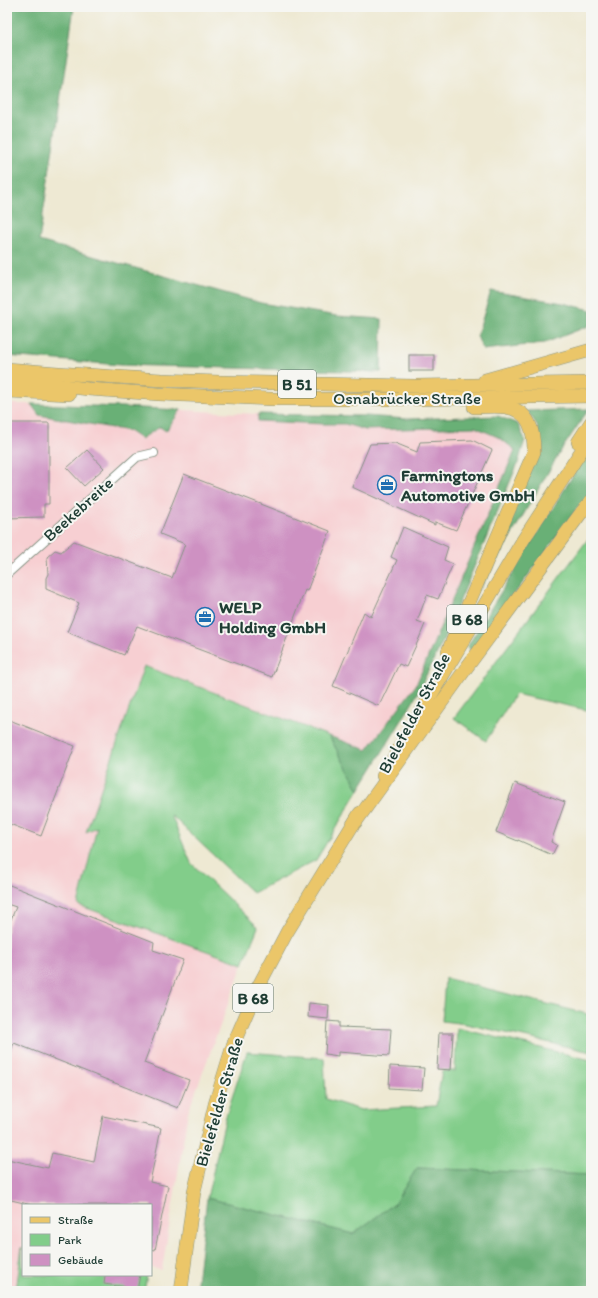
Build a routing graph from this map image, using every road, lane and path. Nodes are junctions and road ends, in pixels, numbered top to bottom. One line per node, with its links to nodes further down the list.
1 (591, 350): 5 (main road)
2 (7, 368): 5 (main road, Osnabrücker Straße / B 51)
3 (7, 379): 7 (main road, Osnabrücker Straße / B 51)
4 (589, 383): 5 (main road, Osnabrücker Straße / B 51)
5 (466, 386)
6 (7, 391): 7 (main road)
7 (159, 394): 9 (main road, Osnabrücker Straße / B 51)
8 (585, 396): 9 (main road, Osnabrücker Straße / B 51)
9 (451, 399): 15 (main road, B 68)
10 (591, 422): 15 (main road, Bielefelder Straße / B 68)
11 (591, 436): 16 (main road, Bielefelder Straße / B 68)
12 (154, 453): 14 (street, Beekebreite)
13 (591, 501): 16 (main road, B 68)
14 (7, 574)
15 (448, 651): 16 (main road, Bielefelder Straße / B 68)
16 (355, 823): 17 (main road, Bielefelder Straße / B 68)
17 (181, 1291)

